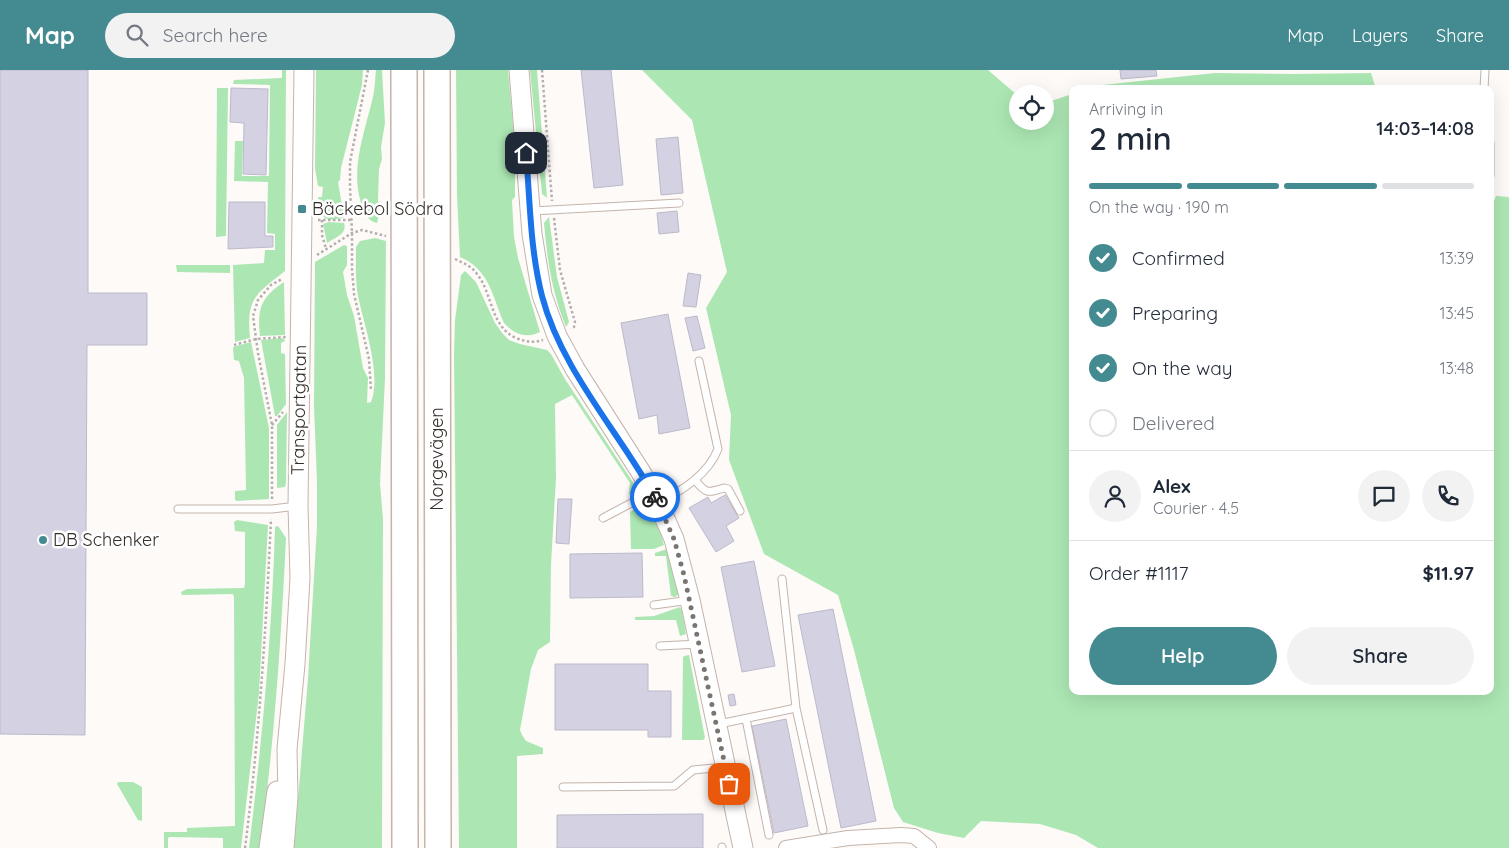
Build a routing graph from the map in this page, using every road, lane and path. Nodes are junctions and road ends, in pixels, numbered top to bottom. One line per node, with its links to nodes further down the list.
1 (304, 70): 27 (street, Transportgatan)
2 (368, 70): 12 (path)
3 (404, 70): 48 (highway, Norgevägen)
4 (437, 70): 49 (highway, Norgevägen)
5 (519, 70): 9 (street)
6 (1485, 70): 7 (lane)
7 (1484, 85)
8 (679, 203): 9 (lane)
9 (531, 212): 26 (street)
10 (315, 220): 11 (path)
11 (322, 220): 12 (path); 15 (path)
12 (352, 220): 13 (path)
13 (352, 233): 14 (path); 15 (path); 24 (path)
14 (386, 236)
15 (326, 249): 16 (path)
16 (318, 255)
17 (454, 259): 21 (path)
18 (282, 279): 20 (path)
19 (288, 337): 20 (path)
20 (256, 339): 22 (path); 29 (path)
21 (534, 342)
22 (234, 345)
23 (699, 361): 25 (lane)
24 (371, 392)
25 (695, 480): 26 (lane); 30 (lane)
26 (655, 497): 31 (lane); 33 (street)
27 (298, 506): 29 (lane); 40 (street, Transportgatan)
28 (178, 509): 29 (lane)
29 (272, 509): 45 (path)
30 (740, 510)
31 (603, 518)
32 (782, 580): 37 (lane)
33 (690, 600): 34 (lane); 35 (street)
34 (654, 605)
35 (699, 644): 36 (lane); 39 (street)
36 (660, 646)
37 (796, 708): 38 (lane); 43 (lane)
38 (746, 719): 39 (lane); 44 (lane)
39 (717, 725): 41 (street)
40 (287, 749): 46 (street, Transportgatan); 47 (street, Transportgatan)
41 (726, 767): 42 (lane); 50 (street)
42 (563, 787)
43 (822, 830)
44 (769, 835)
45 (245, 848)
46 (269, 848)
47 (284, 848)
48 (405, 848)
49 (438, 848)
50 (743, 848)
51 (786, 848): 52 (street)
52 (929, 848)

